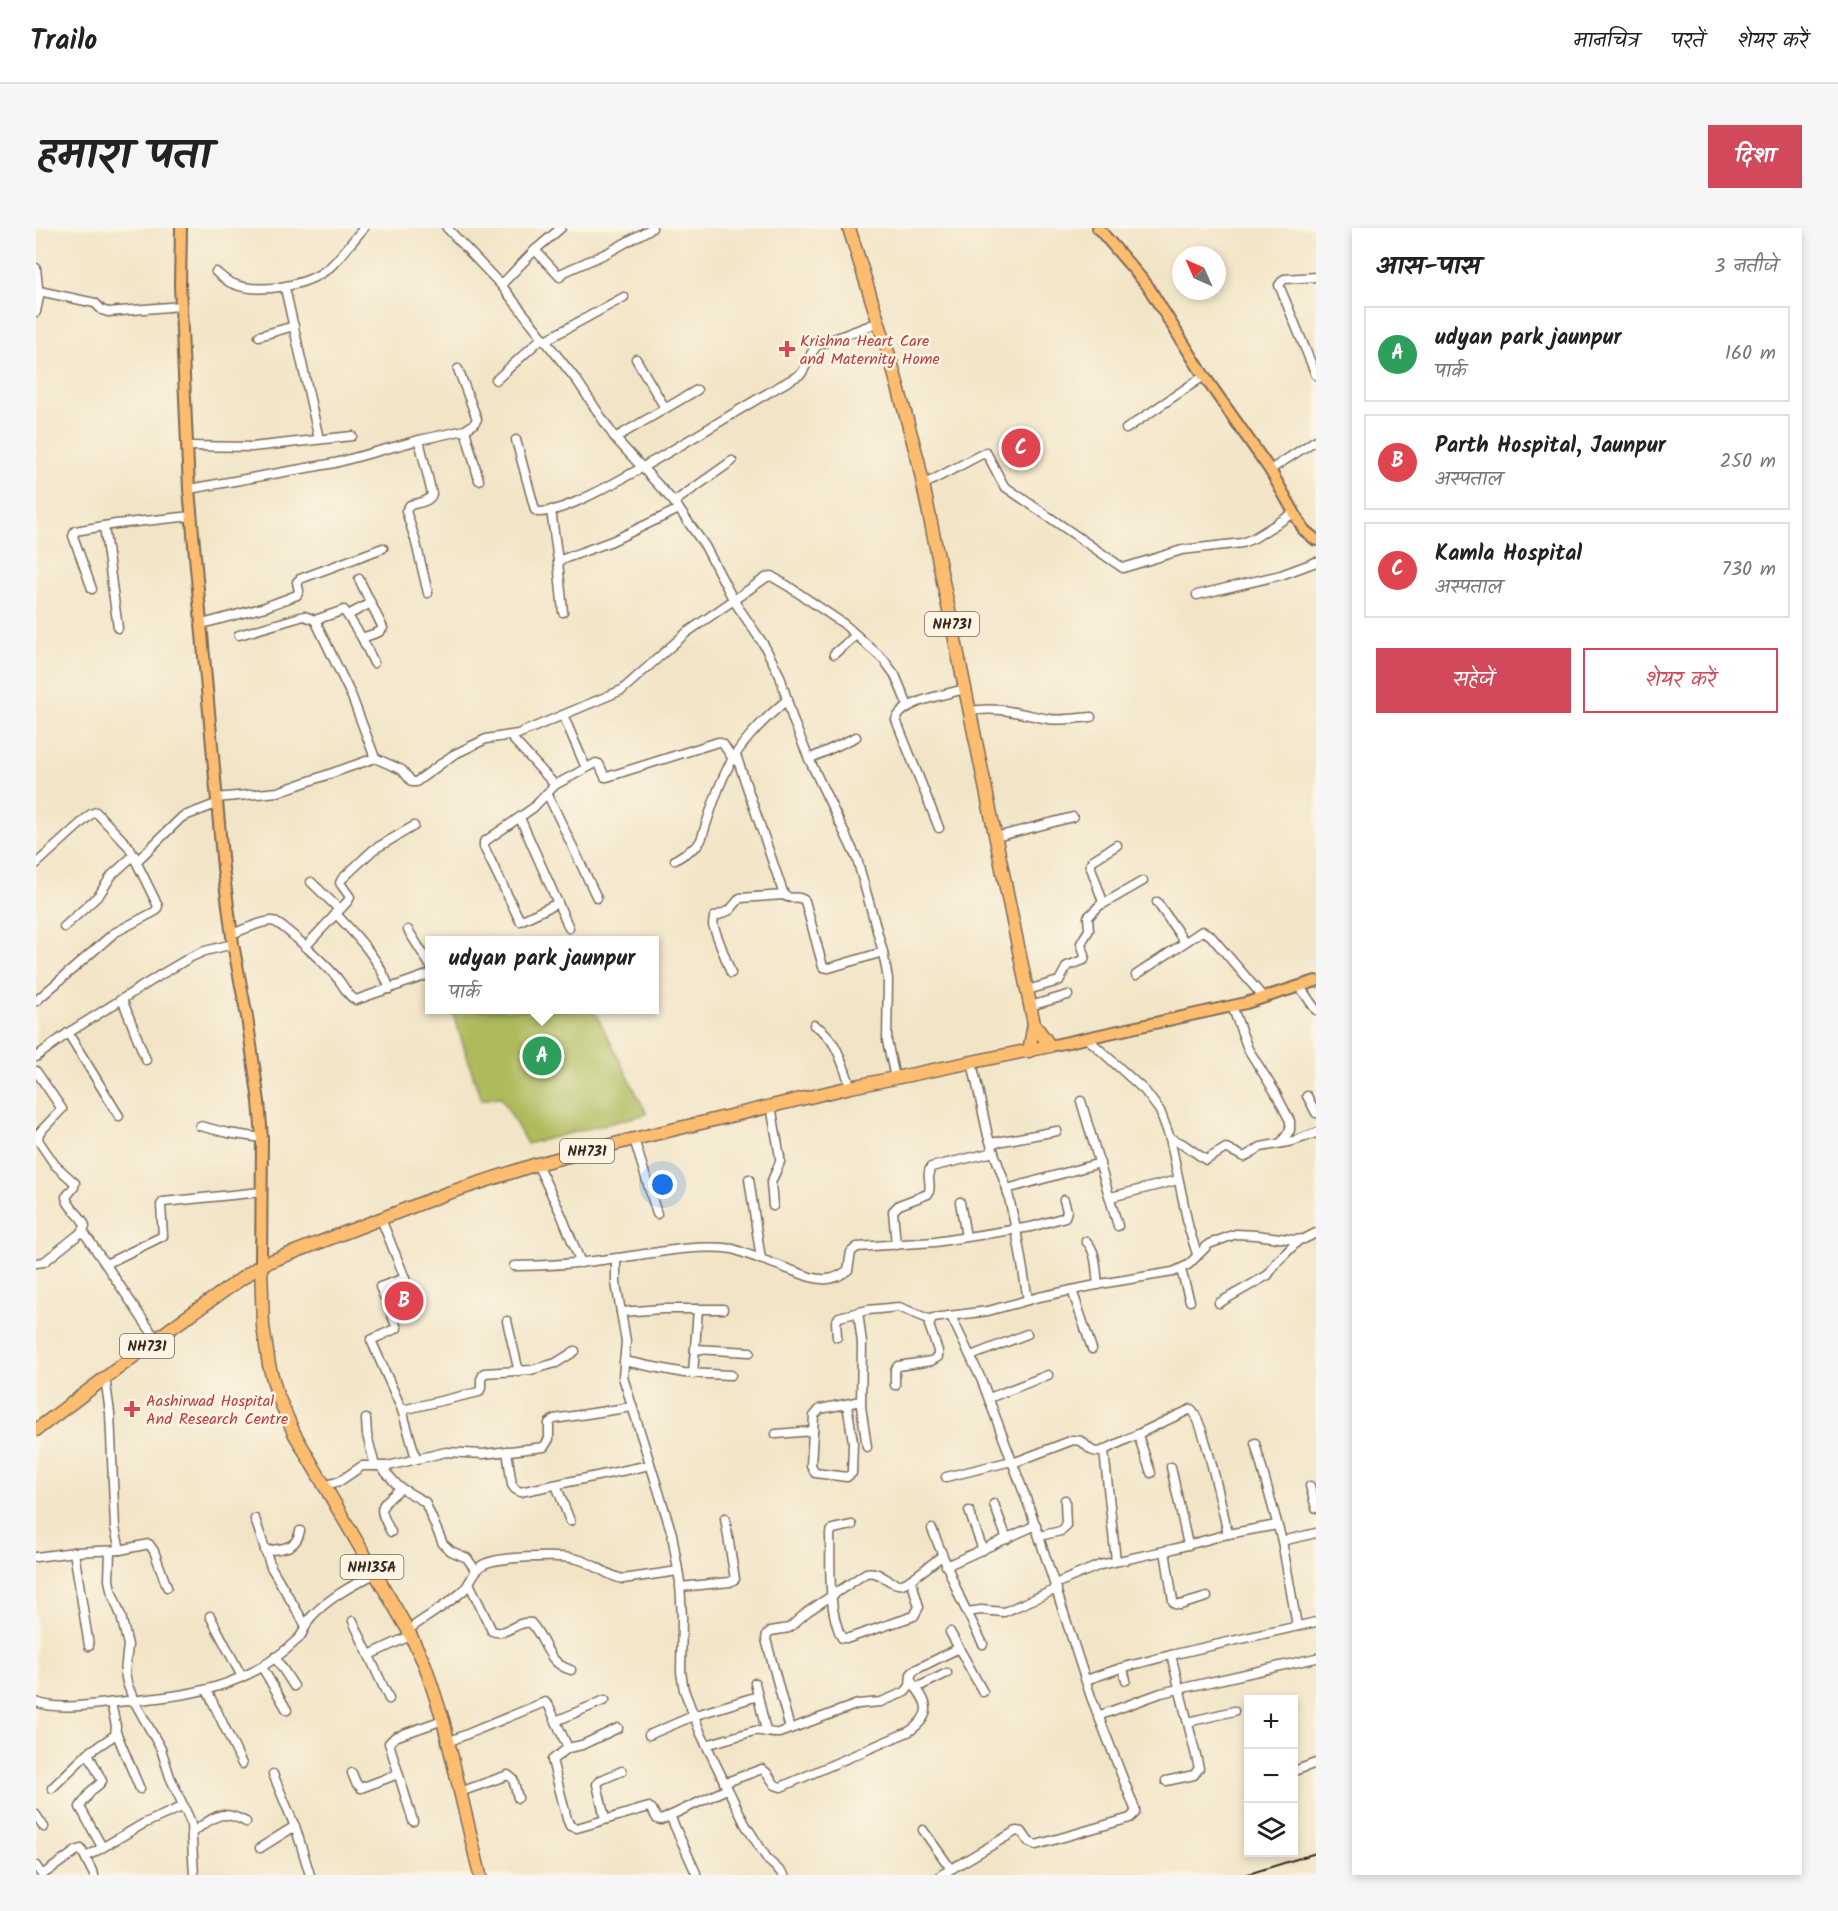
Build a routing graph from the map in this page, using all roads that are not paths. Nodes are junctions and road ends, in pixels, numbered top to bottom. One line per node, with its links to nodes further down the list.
1 (181, 228): 16 (main road)
2 (364, 228): 13 (street)
3 (447, 228): 12 (street)
4 (561, 228): 8 (street)
5 (652, 228): 8 (street)
6 (849, 228): 18 (highway, NH731)
7 (1098, 228): 25 (main road)
8 (535, 250): 12 (street)
9 (36, 268): 14 (street)
10 (216, 272): 13 (street)
11 (1316, 277): 24 (street)
12 (501, 285): 21 (street)
13 (285, 288): 19 (street)
14 (39, 291): 16 (street); 17 (street)
15 (624, 297): 21 (street)
16 (181, 306): 37 (main road)
17 (36, 312)
18 (879, 322): 39 (street); 42 (highway, NH731)
19 (294, 326): 20 (street); 33 (street)
20 (259, 336)
21 (544, 339): 26 (street); 32 (street)
22 (636, 359): 28 (street)
23 (458, 369): 30 (street)
24 (1316, 375)
25 (1204, 376): 29 (street); 40 (main road)
26 (496, 380)
27 (696, 390): 28 (street)
28 (665, 408): 32 (street)
29 (1126, 429)
30 (465, 430): 34 (street); 41 (street)
31 (352, 436): 33 (street)
32 (615, 438): 39 (street)
33 (319, 439): 37 (street)
34 (419, 440): 43 (street); 55 (street)
35 (516, 440): 45 (street)
36 (1316, 440): 40 (street)
37 (188, 446): 43 (main road)
38 (732, 461): 44 (street)
39 (642, 468): 44 (street); 45 (street)
40 (1270, 470): 46 (main road)
41 (479, 480)
42 (923, 485): 46 (street); 69 (highway, NH731)
43 (189, 489): 47 (main road)
44 (676, 506): 51 (street); 57 (street)
45 (551, 510): 51 (street)
46 (1294, 513): 49 (main road)
47 (192, 516): 48 (street); 62 (main road)
48 (104, 526): 54 (street); 63 (street)
49 (1316, 540)
50 (383, 548): 62 (street)
51 (558, 561): 59 (street)
52 (1316, 562): 56 (street)
53 (359, 579): 58 (street)
54 (92, 589)
55 (428, 593)
56 (1197, 595)
57 (734, 601): 65 (street); 70 (street); 73 (street)
58 (371, 603): 60 (street); 66 (street)
59 (563, 612)
60 (348, 615): 61 (street); 66 (street)
61 (315, 620): 64 (street); 78 (street)
62 (202, 624): 83 (main road)
63 (118, 628)
64 (239, 635)
65 (856, 635): 67 (street); 71 (street)
66 (362, 638): 68 (street)
67 (834, 654)
68 (374, 663)
69 (965, 689): 71 (street); 72 (highway, NH731)
70 (788, 699): 77 (street); 79 (street)
71 (908, 706): 87 (street)
72 (970, 711): 74 (street); 88 (highway, NH731)
73 (563, 715): 75 (street); 80 (street)
74 (1091, 717)
75 (511, 737): 78 (street); 81 (street)
76 (856, 737): 79 (street)
77 (735, 757): 80 (street); 91 (street); 95 (street)
78 (375, 758): 83 (street)
79 (809, 759): 107 (street)
80 (586, 768): 81 (street)
81 (555, 785): 82 (street)
82 (547, 793): 85 (street); 96 (street)
83 (216, 801): 90 (street); 104 (main road)
84 (1073, 817): 88 (street)
85 (520, 818): 98 (street); 98 (street)
86 (414, 826): 100 (street)
87 (939, 828)
88 (996, 837): 115 (highway, NH731)
89 (1117, 845): 99 (street)
90 (135, 858): 92 (street); 101 (street); 119 (street)
91 (675, 860)
92 (36, 864)
93 (1143, 881): 99 (street)
94 (311, 882): 100 (street)
95 (784, 895): 107 (street); 109 (street)
96 (597, 898)
97 (1157, 902): 105 (street)
98 (558, 903): 102 (street)
99 (1103, 904): 115 (street)
100 (337, 911): 106 (street); 114 (street)
101 (64, 927)
102 (569, 927)
103 (408, 930): 108 (street)
104 (232, 939): 106 (street); 118 (street); 143 (main road)
105 (1184, 941): 110 (street); 117 (street)
106 (305, 947): 114 (street)
107 (883, 952): 133 (street)
108 (425, 958)
109 (731, 973)
110 (1136, 975)
111 (425, 976): 114 (street)
112 (1316, 981): 113 (main road)
113 (1300, 987): 117 (main road); 122 (street)
114 (390, 989)
115 (1027, 990): 120 (highway, NH731)
116 (1068, 994): 120 (street)
117 (1264, 998): 121 (main road)
118 (122, 999): 125 (street); 130 (street)
119 (36, 1001)
120 (1030, 1006): 123 (highway, NH731)
121 (1232, 1006): 126 (main road); 147 (street)
122 (1316, 1010)
123 (1034, 1024): 127 (highway, NH731); 128 (highway, NH731)
124 (814, 1025): 134 (street)
125 (68, 1033): 129 (street); 139 (street)
126 (1087, 1038): 127 (main road); 145 (street)
127 (1050, 1046): 128 (highway, NH731)
128 (1029, 1051): 131 (highway, NH731)
129 (36, 1057)
130 (146, 1060)
131 (972, 1062): 133 (highway, NH731); 146 (street)
132 (36, 1071): 163 (street)
133 (895, 1078): 134 (highway, NH731)
134 (851, 1087): 137 (highway, NH731)
135 (1307, 1096): 138 (street)
136 (1081, 1101): 149 (street)
137 (771, 1106): 144 (highway, NH731); 158 (street)
138 (1316, 1113)
139 (119, 1116)
140 (200, 1126): 143 (street)
141 (1057, 1131): 146 (street)
142 (1316, 1133): 147 (street)
143 (262, 1138): 154 (main road)
144 (634, 1138): 150 (highway, NH731); 159 (street)
145 (1170, 1138): 147 (street); 152 (street)
146 (991, 1143): 148 (street)
147 (1281, 1143)
148 (994, 1152): 153 (street); 168 (street)
149 (1100, 1163): 153 (street); 155 (street)
150 (537, 1164): 160 (highway, NH731); 173 (street)
151 (749, 1179): 171 (street)
152 (1178, 1180): 155 (street); 169 (street)
153 (1007, 1189): 162 (street)
154 (261, 1192): 174 (street); 175 (main road)
155 (1111, 1197): 161 (street)
156 (1064, 1200): 162 (street)
157 (960, 1202): 165 (street)
158 (773, 1206)
159 (657, 1214)
160 (381, 1219): 175 (highway, NH731); 209 (street)
161 (1118, 1226)
162 (1016, 1229): 165 (street); 180 (street)
163 (83, 1231): 172 (street); 174 (street)
164 (1316, 1233): 166 (street)
165 (966, 1237): 168 (street)
166 (1299, 1240): 169 (street); 182 (street)
167 (1086, 1241): 178 (street)
168 (896, 1245): 171 (street)
169 (1197, 1254): 177 (street)
170 (616, 1259): 171 (street); 173 (street); 185 (street)
171 (761, 1259)
172 (36, 1263)
173 (582, 1263): 176 (street)
174 (106, 1264): 192 (street)
175 (261, 1265): 192 (highway, NH731); 227 (highway, NH135A)
176 (514, 1266)
177 (1181, 1270): 178 (street); 181 (street)
178 (1098, 1285): 179 (street)
179 (1072, 1290): 180 (street); 194 (street)
180 (1028, 1300): 187 (street)
181 (1190, 1300)
182 (1219, 1303)
183 (723, 1309): 184 (street)
184 (698, 1310): 185 (street); 193 (street)
185 (621, 1312): 198 (street)
186 (858, 1312): 188 (street); 191 (street); 206 (street)
187 (951, 1316): 188 (street); 197 (street)
188 (930, 1320): 204 (street)
189 (507, 1321): 199 (street)
190 (1027, 1334): 197 (street)
191 (837, 1337)
192 (156, 1339): 203 (highway, NH731)
193 (695, 1349): 196 (street); 200 (street)
194 (1092, 1349)
195 (575, 1351): 199 (street)
196 (750, 1352)
197 (970, 1356): 205 (street)
198 (624, 1361): 200 (street); 208 (street)
199 (519, 1372): 209 (street)
200 (693, 1374): 201 (street)
201 (731, 1375)
202 (1048, 1375): 205 (street)
203 (105, 1377): 211 (highway, NH731); 249 (street)
204 (895, 1385)
205 (988, 1398): 220 (street)
206 (861, 1401): 207 (street); 216 (street)
207 (847, 1404): 212 (street); 212 (street)
208 (632, 1407): 218 (street); 222 (street)
209 (402, 1410): 219 (street)
210 (366, 1419): 221 (street)
211 (36, 1430)
212 (813, 1431): 213 (street)
213 (776, 1434)
214 (1138, 1435): 217 (street); 224 (street); 244 (street)
215 (1255, 1443): 239 (street)
216 (867, 1447)
217 (1104, 1450): 220 (street); 257 (street)
218 (507, 1451): 219 (street); 226 (street)
219 (416, 1458): 221 (street)
220 (1013, 1462): 225 (street); 238 (street)
221 (378, 1466): 227 (street); 229 (street)
222 (650, 1466): 226 (street); 260 (street)
223 (1171, 1467): 248 (street)
224 (1151, 1473)
225 (946, 1477)
226 (556, 1485): 236 (street)
227 (323, 1486): 261 (highway, NH135A)
228 (1310, 1486): 232 (street)
229 (401, 1488): 242 (street); 259 (street)
230 (1065, 1500): 245 (street)
231 (994, 1504): 246 (street)
232 (1316, 1508)
233 (969, 1511): 250 (street)
234 (725, 1518): 265 (street)
235 (255, 1519): 252 (street)
236 (570, 1521)
237 (852, 1525): 267 (street)
238 (1036, 1525): 245 (street); 246 (street)
239 (1277, 1525): 244 (street); 247 (street)
240 (932, 1528): 255 (street)
241 (300, 1531): 252 (street)
242 (391, 1532)
243 (1316, 1533): 247 (street)
244 (1228, 1534): 248 (street)
245 (1039, 1536): 266 (street)
246 (1007, 1539): 250 (street)
247 (1282, 1541): 274 (street)
248 (1188, 1545): 253 (street)
249 (120, 1550): 251 (street); 264 (street)
250 (983, 1550): 258 (street)
251 (110, 1551): 254 (street); 300 (street)
252 (265, 1551): 273 (street)
253 (1165, 1551): 257 (street); 268 (street)
254 (74, 1552): 256 (street); 278 (street)
255 (942, 1556): 258 (street); 262 (street)
256 (36, 1557)
257 (1116, 1561): 266 (street)
258 (946, 1566): 269 (street)
259 (476, 1571): 260 (street); 263 (street)
260 (678, 1571): 265 (street)
261 (376, 1573): 273 (street); 276 (highway, NH135A)
262 (911, 1579): 267 (street); 267 (street)
263 (469, 1583): 276 (street); 286 (street)
264 (167, 1587)
265 (680, 1587): 305 (street)
266 (1056, 1587): 269 (street); 289 (street)
267 (831, 1595): 311 (street)
268 (1207, 1597)
269 (967, 1612): 277 (street)
270 (210, 1616): 288 (street)
271 (352, 1621): 280 (street)
272 (1316, 1623): 274 (street)
273 (306, 1626): 282 (street)
274 (1297, 1626): 281 (street)
275 (950, 1632): 279 (street)
276 (410, 1633): 280 (street); 307 (highway, NH135A)
277 (983, 1644)
278 (89, 1646)
279 (959, 1648): 292 (street); 296 (street)
280 (369, 1655): 298 (street)
281 (1171, 1655): 285 (street); 294 (street)
282 (275, 1657): 284 (street); 293 (street)
283 (1316, 1658): 294 (street)
284 (262, 1666): 288 (street); 303 (street)
285 (1120, 1668): 289 (street); 290 (street)
286 (571, 1670)
287 (947, 1673): 292 (street)
288 (242, 1677): 295 (street)
289 (1086, 1680): 306 (street)
290 (1126, 1680)
291 (755, 1683): 297 (street)
292 (913, 1684): 311 (street); 327 (street)
293 (294, 1686)
294 (1179, 1689): 306 (street); 309 (street)
295 (207, 1690): 300 (street); 320 (street)
296 (983, 1692)
297 (758, 1696): 305 (street); 312 (street)
298 (389, 1699)
299 (605, 1700): 308 (street)
300 (134, 1701): 302 (street); 332 (street)
301 (36, 1702): 302 (street)
302 (111, 1703): 313 (street)
303 (287, 1710)
304 (1234, 1711): 309 (street)
305 (693, 1716): 314 (street); 316 (street)
306 (1098, 1716): 346 (street)
307 (443, 1720): 315 (highway, NH135A); 325 (street)
308 (556, 1721): 315 (street); 317 (street)
309 (1188, 1722): 326 (street)
310 (618, 1728): 317 (street)
311 (790, 1730): 312 (street)
312 (766, 1731): 316 (street)
313 (116, 1732): 318 (street); 329 (street)
314 (649, 1735)
315 (448, 1742): 330 (highway, NH135A)
316 (706, 1745): 327 (street)
317 (568, 1748): 335 (street)
318 (88, 1754): 328 (street); 342 (street)
319 (1316, 1763): 321 (street)
320 (243, 1764)
321 (1298, 1769)
322 (622, 1771): 335 (street)
323 (352, 1773): 325 (street)
324 (273, 1774): 338 (street)
325 (398, 1774): 336 (street)
326 (1166, 1782)
327 (725, 1786): 334 (street); 353 (street)
328 (52, 1788)
329 (140, 1789)
330 (460, 1792): 331 (street); 348 (highway, NH135A)
331 (518, 1798)
332 (184, 1806): 341 (street); 342 (street)
333 (36, 1815): 339 (street)
334 (670, 1816): 335 (street); 347 (street)
335 (605, 1819)
336 (412, 1821)
337 (246, 1822): 341 (street)
338 (295, 1826): 343 (street); 352 (street)
339 (44, 1827)
340 (923, 1830): 346 (street)
341 (191, 1833): 351 (street)
342 (102, 1847): 344 (street)
343 (260, 1848)
344 (86, 1857): 349 (street); 350 (street)
345 (36, 1866): 349 (street)
346 (951, 1869): 354 (street)
347 (696, 1873)
348 (481, 1874)
349 (42, 1875)
350 (94, 1875)
351 (194, 1875)
352 (310, 1875)
353 (783, 1875)
354 (941, 1875)

